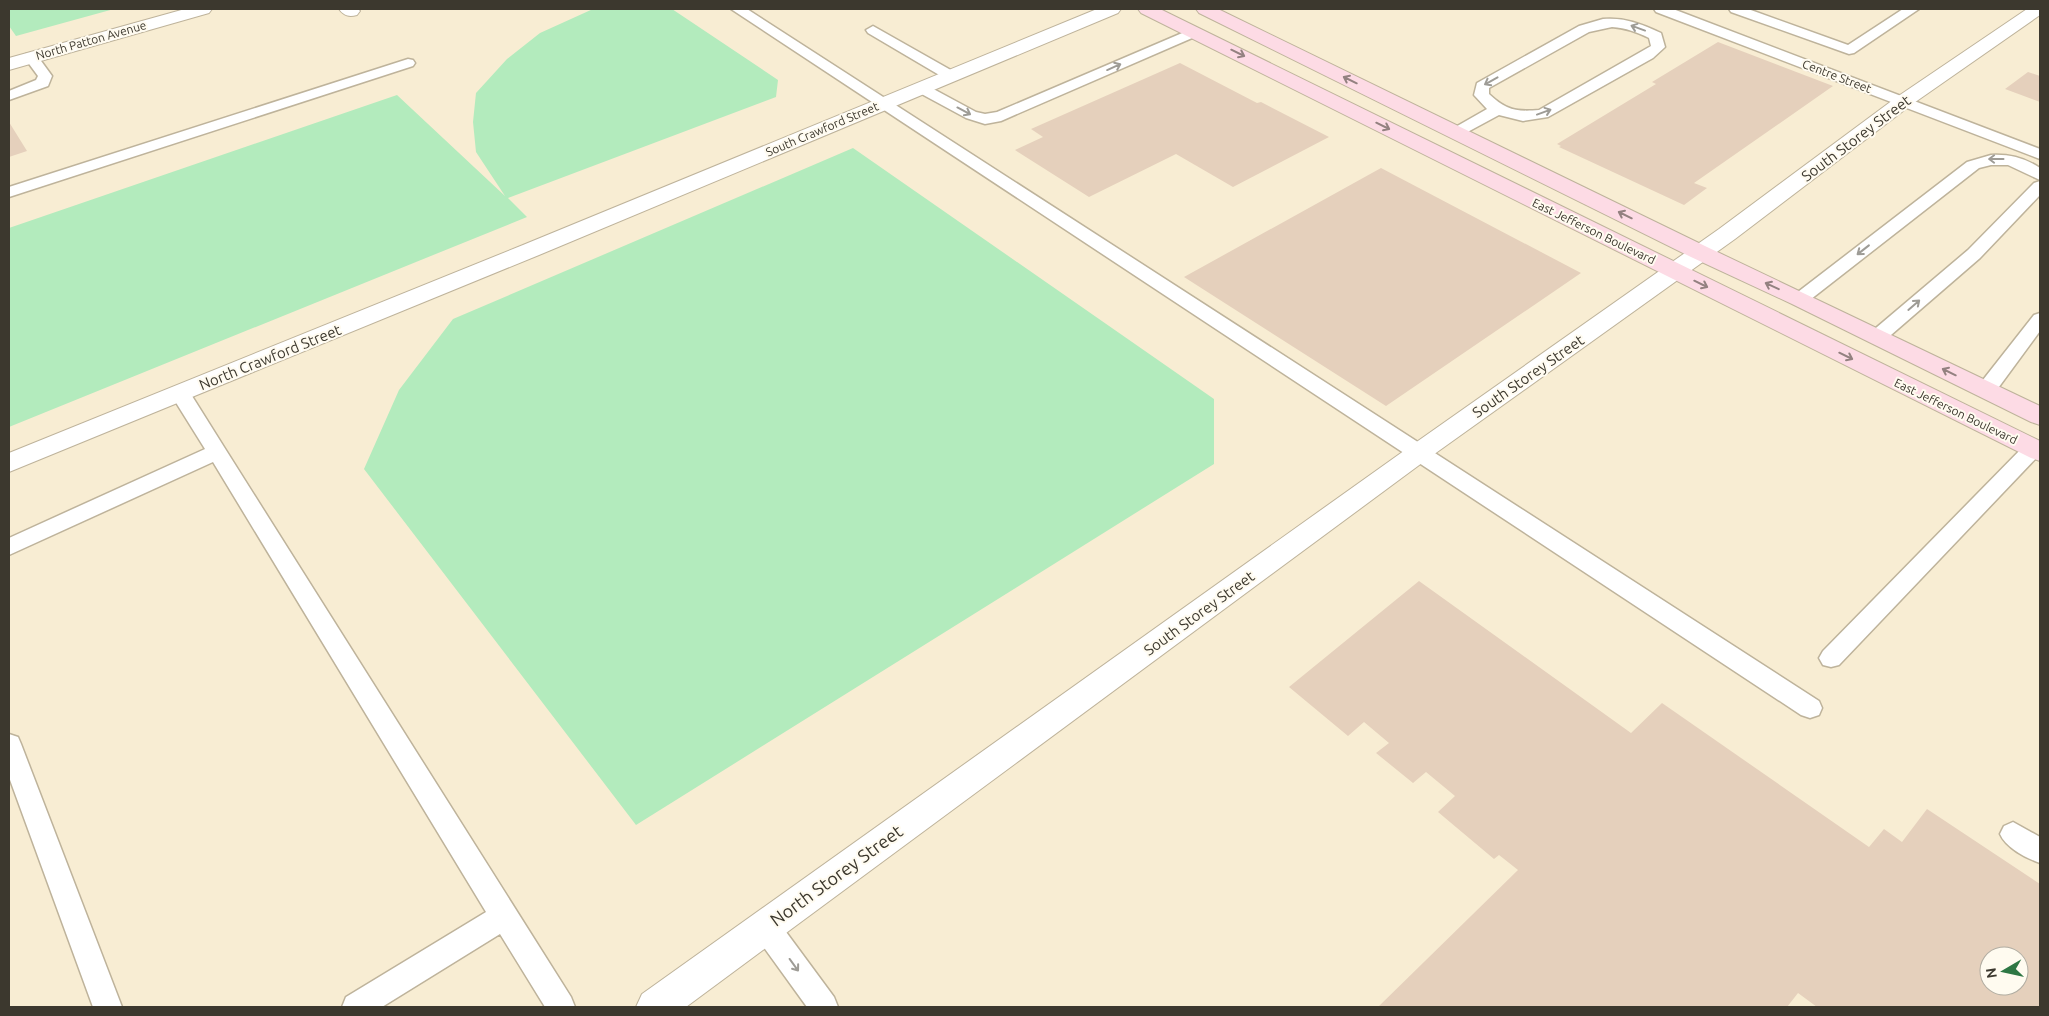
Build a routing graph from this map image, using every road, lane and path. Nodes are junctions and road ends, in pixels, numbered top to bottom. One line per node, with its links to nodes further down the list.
1 (203, 9): 12 (street, North Patton Avenue)
2 (738, 9): 19 (lane)
3 (1112, 9): 15 (street, South Crawford Street)
4 (1147, 9): 11 (main road, East Jefferson Boulevard)
5 (1205, 9): 21 (main road, East Jefferson Boulevard, one-way to 5)
6 (1661, 9): 18 (lane, Centre Street)
7 (1736, 9): 8 (lane)
8 (1912, 9)
9 (2038, 9): 18 (street, South Storey Street)
10 (873, 30): 15 (lane)
11 (1194, 32): 16 (lane, one-way to 11); 28 (main road, East Jefferson Boulevard, one-way to 28)
12 (31, 57): 14 (street, North Patton Avenue); 17 (lane)
13 (408, 62): 25 (lane)
14 (9, 64)
15 (950, 76): 16 (street, South Crawford Street)
16 (921, 88): 19 (street, South Crawford Street)
17 (9, 96)
18 (1904, 101): 22 (lane, Centre Street); 27 (street, South Storey Street)
19 (884, 104): 26 (street, South Crawford Street); 37 (lane)
20 (1497, 110): 20 (lane, one-way to 20); 21 (lane)
21 (1457, 132): 27 (main road, East Jefferson Boulevard, one-way to 21)
22 (2040, 154)
23 (2040, 175): 29 (lane, one-way to 29)
24 (2040, 186): 31 (lane, one-way to 24)
25 (9, 192)
26 (531, 250): 33 (street, North Crawford Street)
27 (1699, 252): 28 (street, South Storey Street); 29 (main road, East Jefferson Boulevard, one-way to 27)
28 (1674, 271): 35 (main road, East Jefferson Boulevard, one-way to 35); 37 (street, South Storey Street)
29 (1800, 299): 31 (main road, East Jefferson Boulevard)
30 (2040, 319): 32 (lane)
31 (1877, 336): 32 (main road, East Jefferson Boulevard, one-way to 31)
32 (1986, 390): 34 (main road, East Jefferson Boulevard)
33 (180, 393): 36 (lane); 38 (street, North Crawford Street)
34 (2040, 416)
35 (2037, 451): 40 (lane)
36 (217, 452): 39 (lane); 46 (lane)
37 (1418, 454): 41 (lane); 43 (street, South Storey Street)
38 (9, 463)
39 (9, 546)
40 (1831, 658)
41 (1810, 708)
42 (9, 744): 48 (lane)
43 (1019, 744): 47 (street, North Storey Street)
44 (2013, 834): 45 (lane)
45 (2040, 852)
46 (504, 916): 49 (lane); 50 (lane)
47 (766, 926): 51 (street, North Storey Street); 52 (lane, one-way to 52)
48 (108, 1007)
49 (356, 1007)
50 (561, 1007)
51 (656, 1007)
52 (824, 1007)

